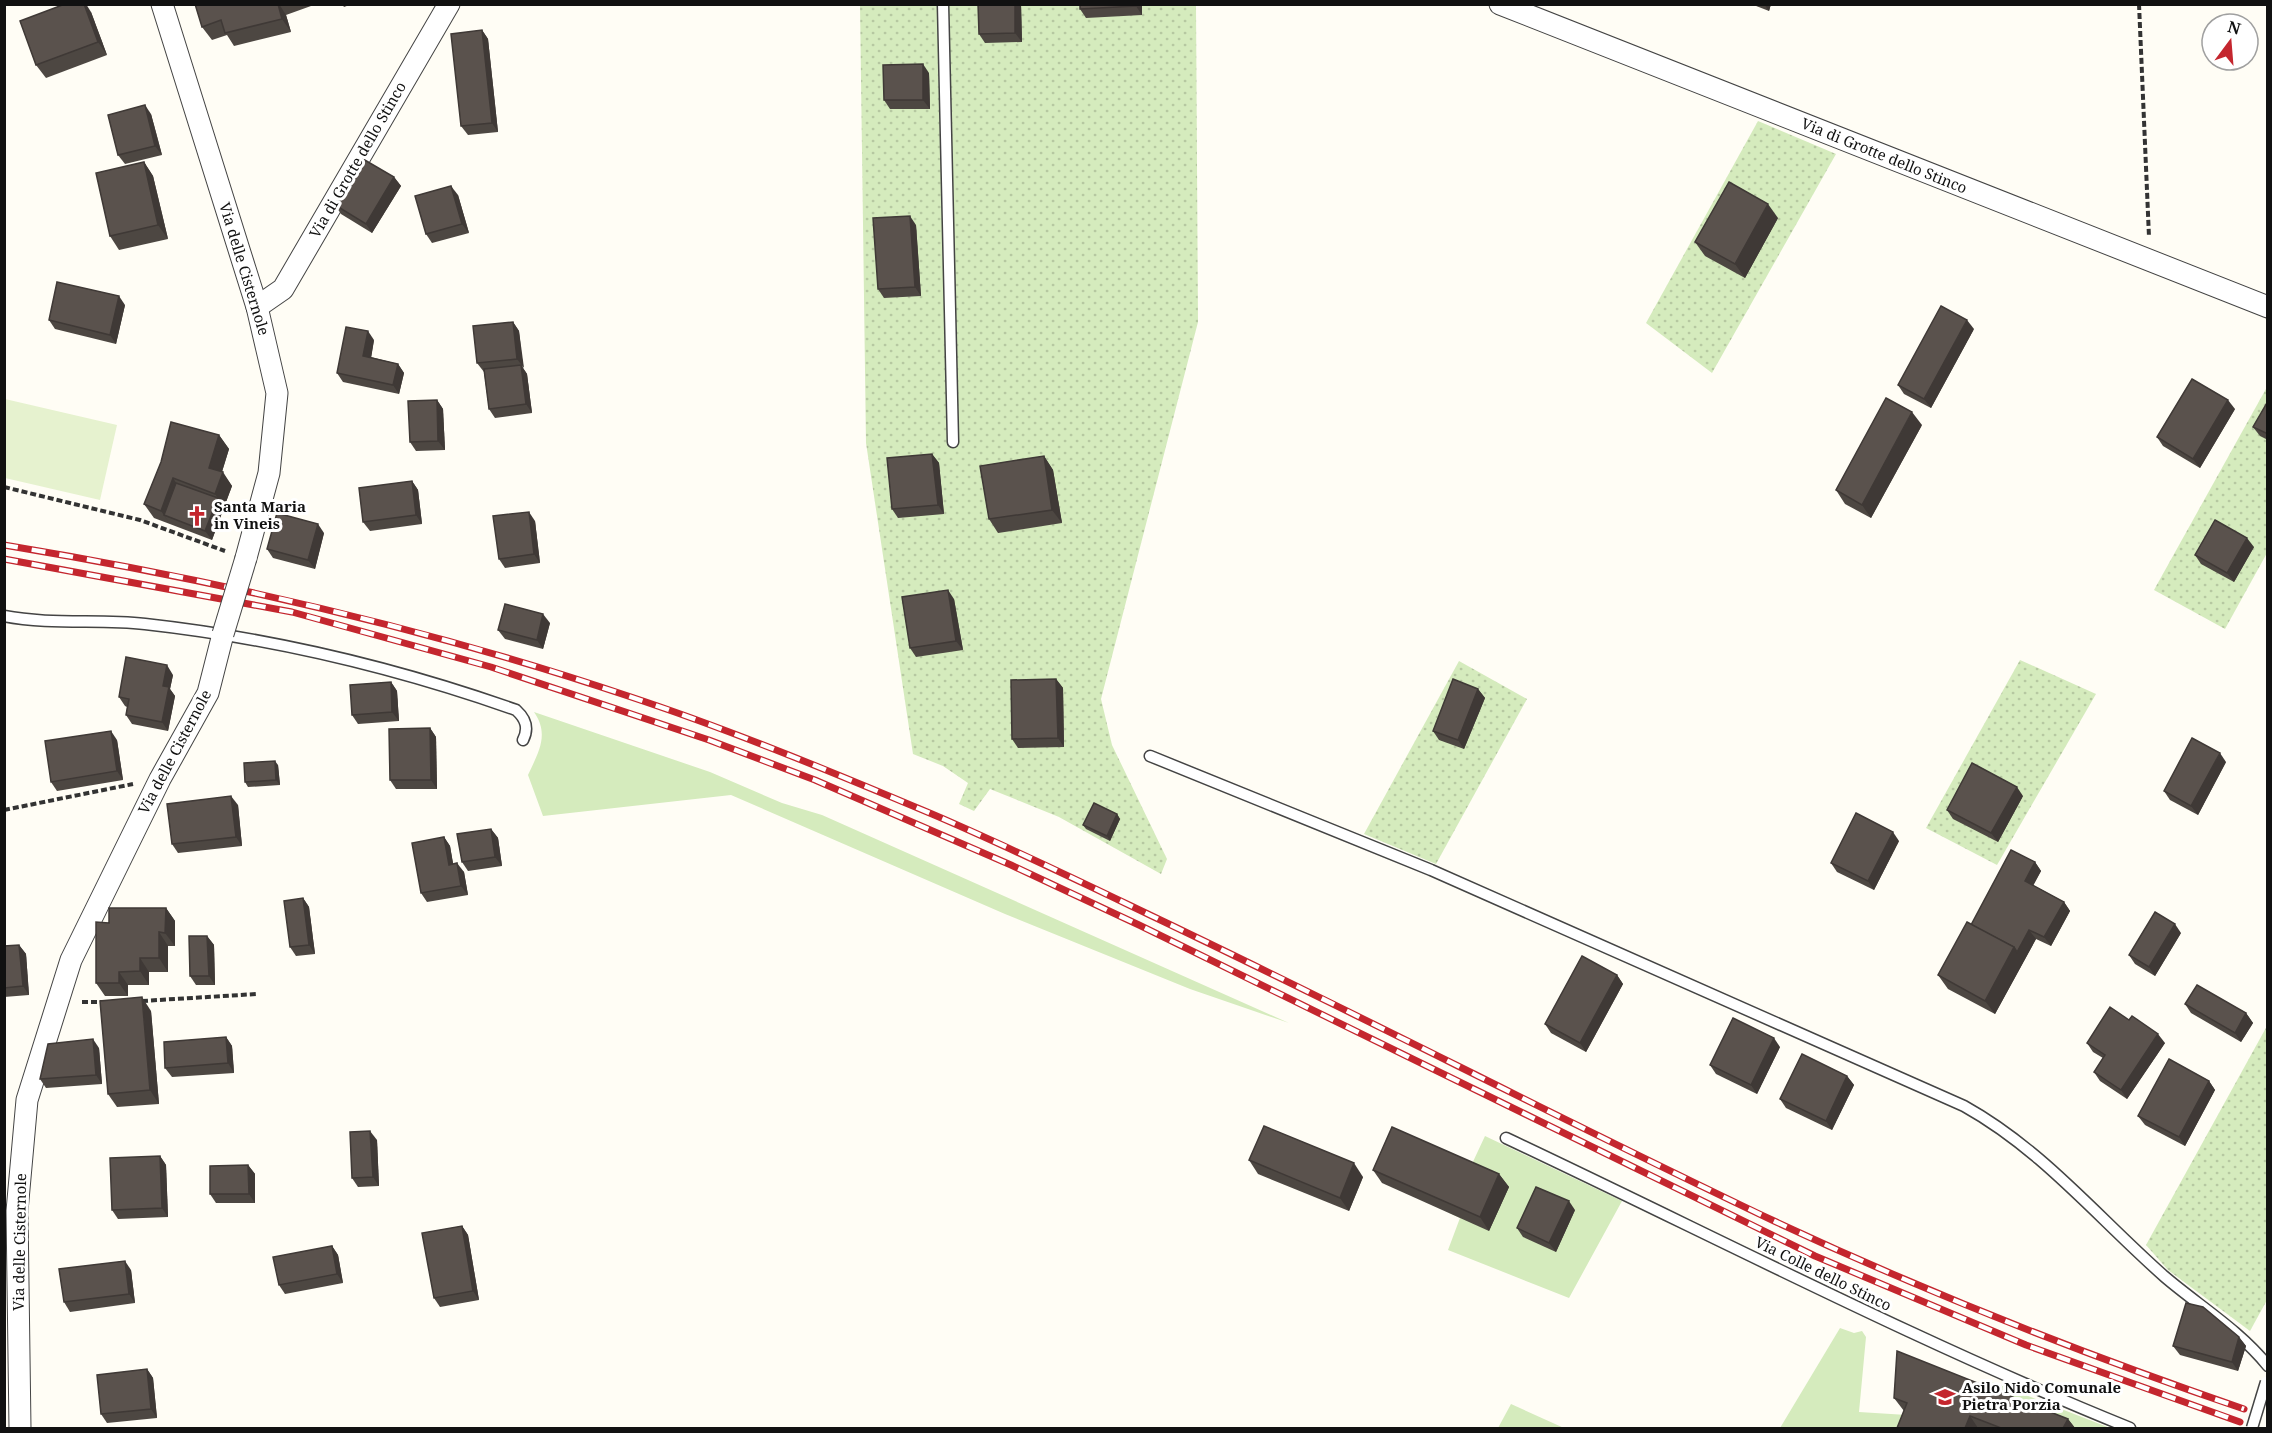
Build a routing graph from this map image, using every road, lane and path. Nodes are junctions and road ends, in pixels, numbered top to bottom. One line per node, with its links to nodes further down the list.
1 (162, 4): 8 (street, Via delle Cisternole)
2 (449, 4): 8 (street, Via di Grotte dello Stinco)
3 (943, 4): 9 (lane)
4 (1500, 4): 6 (street, Via di Grotte dello Stinco)
5 (2139, 4): 6 (path)
6 (2140, 258): 7 (street, Via di Grotte dello Stinco)
7 (2268, 307)
8 (257, 308): 11 (street, Via delle Cisternole)
9 (953, 442)
10 (4, 487): 11 (path)
11 (246, 558): 13 (street, Via delle Cisternole, bridge)
12 (4, 616): 13 (lane)
13 (223, 634): 14 (lane); 16 (street, Via delle Cisternole)
14 (523, 740)
15 (1150, 756): 23 (lane)
16 (160, 779): 17 (path); 21 (street, Via delle Cisternole)
17 (4, 810)
18 (257, 994): 19 (path)
19 (141, 1001)
20 (105, 1002): 21 (path)
21 (57, 1003): 25 (street, Via delle Cisternole)
22 (1506, 1138): 26 (lane, Via Colle dello Stinco)
23 (2268, 1366)
24 (2267, 1377): 27 (lane, bridge)
25 (20, 1428)
26 (2130, 1428)
27 (2252, 1428)

